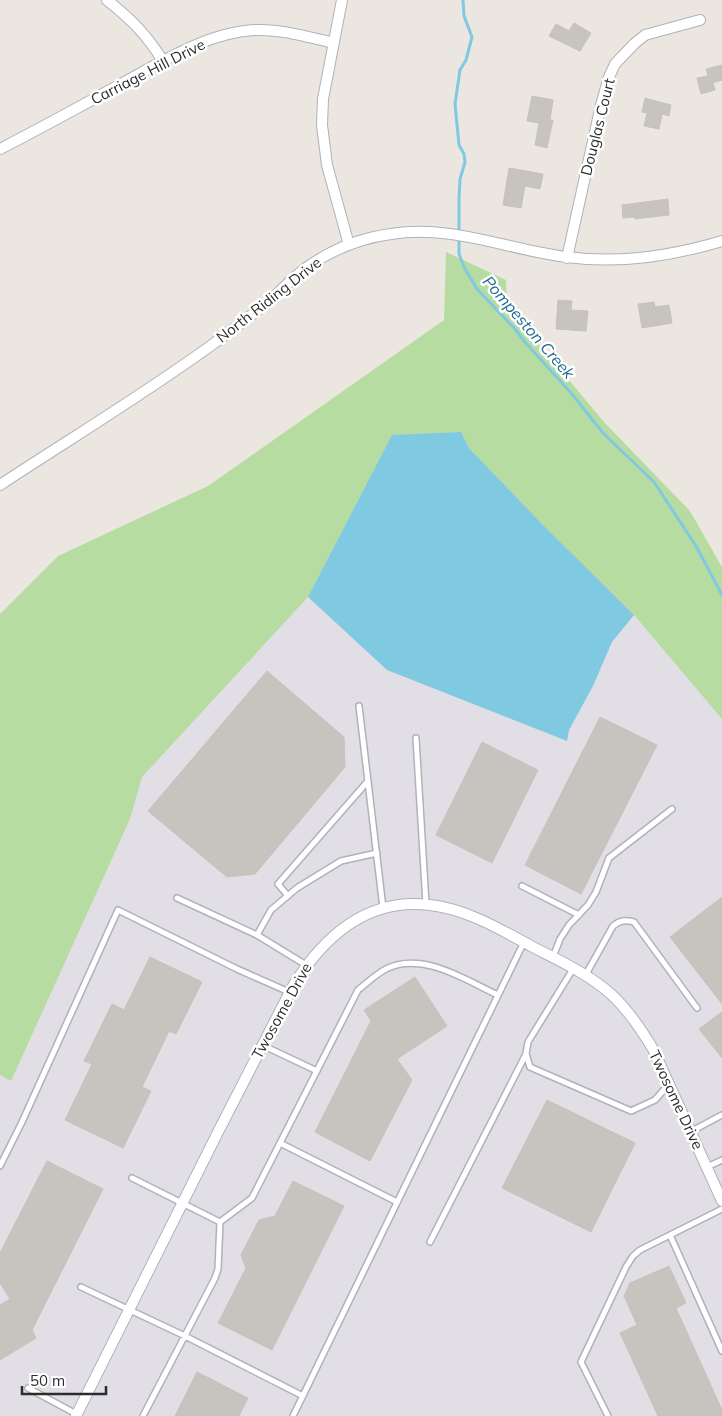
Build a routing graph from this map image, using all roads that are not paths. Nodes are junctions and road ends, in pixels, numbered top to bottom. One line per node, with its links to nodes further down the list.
1 (107, 0): 5 (street)
2 (342, 0): 4 (street)
3 (700, 20): 9 (street, Douglas Court)
4 (334, 43): 5 (street, Carriage Hill Drive); 8 (street)
5 (163, 61): 6 (street, Carriage Hill Drive)
6 (0, 149)
7 (722, 241): 9 (street, North Riding Drive)
8 (349, 245): 9 (street, North Riding Drive); 10 (street, North Riding Drive)
9 (567, 258)
10 (0, 485)
11 (359, 706): 13 (lane)
12 (416, 738): 19 (lane)
13 (368, 781): 15 (lane); 17 (lane)
14 (672, 809): 21 (lane)
15 (377, 853): 17 (lane); 20 (lane)
16 (522, 886): 21 (lane)
17 (288, 896): 22 (lane)
18 (177, 898): 22 (lane)
19 (426, 904): 20 (street, Twosome Drive); 23 (street, Twosome Drive)
20 (384, 909): 25 (street, Twosome Drive)
21 (579, 915): 24 (lane)
22 (257, 935): 25 (lane)
23 (524, 942): 24 (street, Twosome Drive); 29 (lane)
24 (552, 957): 26 (street, Twosome Drive)
25 (306, 966): 28 (street, Twosome Drive)
26 (573, 969): 27 (street, Twosome Drive); 32 (lane)
27 (585, 976): 30 (lane); 34 (street, Twosome Drive)
28 (289, 992): 31 (street, Twosome Drive); 39 (lane)
29 (498, 995): 33 (lane); 43 (lane)
30 (697, 1008)
31 (262, 1045): 33 (lane); 44 (street, Twosome Drive)
32 (526, 1054): 34 (lane); 48 (lane)
33 (317, 1071): 37 (lane)
34 (669, 1084): 36 (street, Twosome Drive)
35 (722, 1115): 36 (lane)
36 (690, 1133): 40 (street, Twosome Drive)
37 (280, 1143): 43 (lane); 46 (lane)
38 (722, 1160): 40 (lane)
39 (0, 1166)
40 (706, 1167): 42 (street, Twosome Drive)
41 (132, 1178): 44 (lane)
42 (722, 1200)
43 (397, 1202): 54 (lane)
44 (182, 1203): 46 (lane); 50 (street, Twosome Drive)
45 (722, 1209): 47 (lane)
46 (220, 1222): 51 (lane)
47 (670, 1235): 52 (lane); 58 (lane)
48 (430, 1242)
49 (81, 1287): 50 (lane)
50 (130, 1310): 51 (lane); 55 (street, Twosome Drive)
51 (185, 1336): 54 (lane); 56 (lane)
52 (722, 1351)
53 (28, 1388): 55 (lane)
54 (303, 1396): 57 (lane)
55 (78, 1415)
56 (143, 1416)
57 (293, 1416)
58 (608, 1416)

